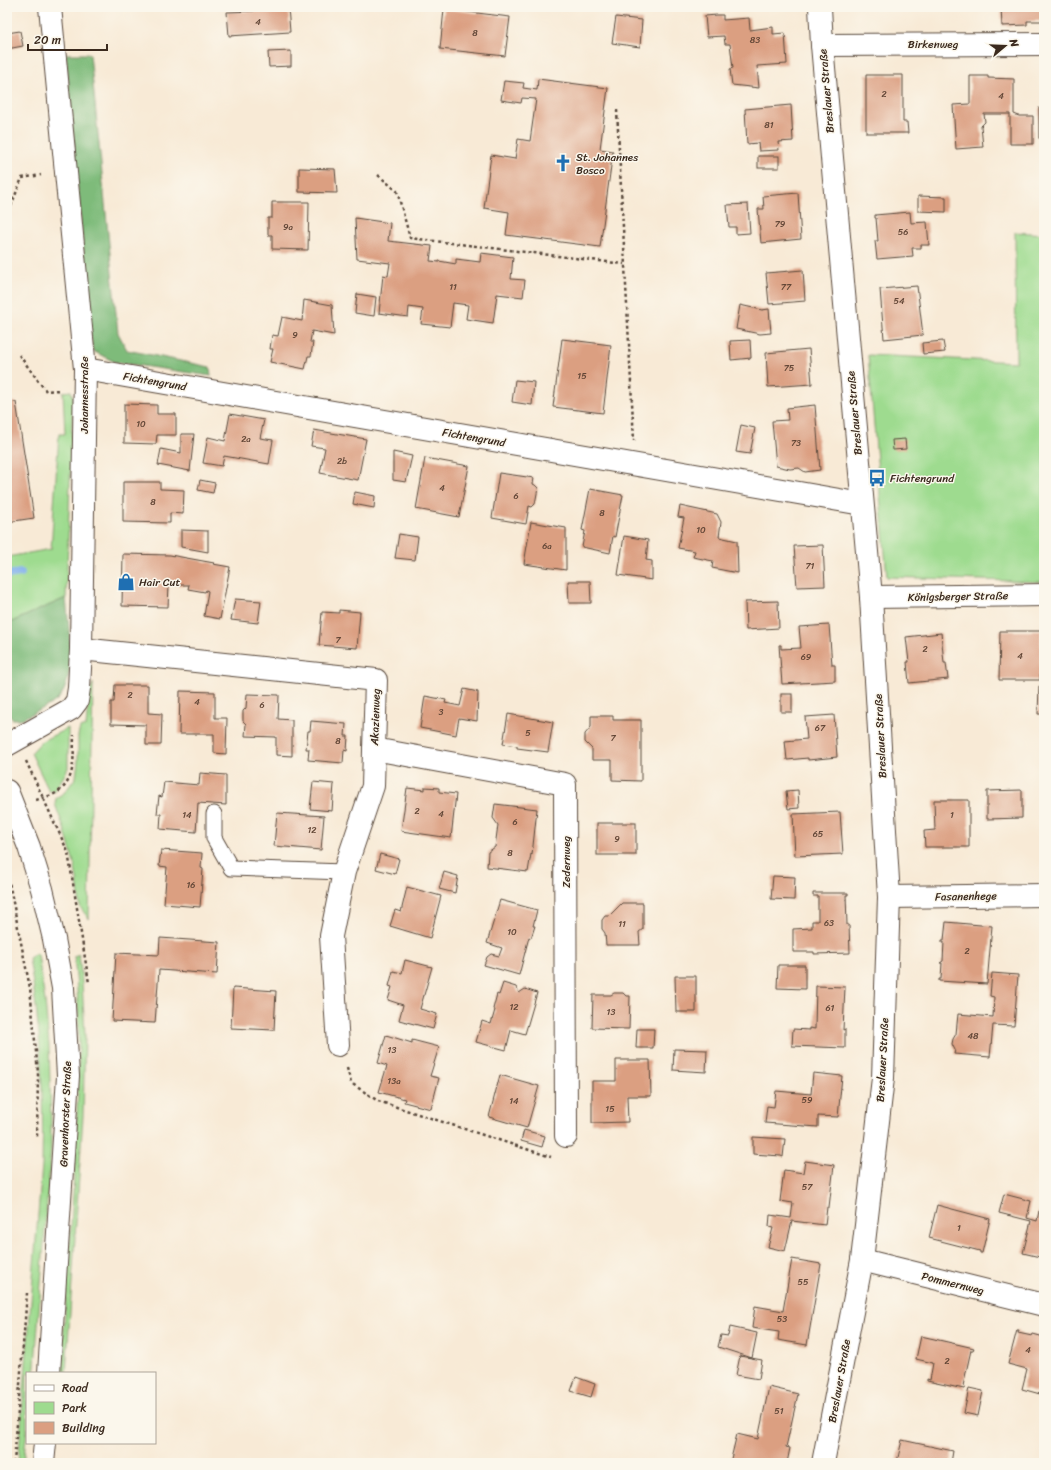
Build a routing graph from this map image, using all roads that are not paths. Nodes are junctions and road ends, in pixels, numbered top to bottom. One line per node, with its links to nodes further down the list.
1 (50, 7): 5 (street, Johannesstraße)
2 (820, 7): 4 (street, Breslauer Straße)
3 (1044, 44): 4 (street, Birkenweg)
4 (822, 45): 6 (street, Breslauer Straße)
5 (85, 378): 6 (street, Fichtengrund); 9 (street, Johannesstraße)
6 (862, 504): 8 (street, Breslauer Straße)
7 (1044, 595): 8 (street, Königsberger Straße)
8 (871, 597): 16 (street, Breslauer Straße)
9 (81, 649): 10 (street, Johannesstraße); 11 (street, Akazienweg)
10 (7, 745)
11 (374, 749): 14 (street, Akazienweg); 18 (street, Zedernweg)
12 (11, 800): 21 (street, Gravenhorster Straße)
13 (214, 814): 14 (lane)
14 (344, 872): 17 (street, Akazienweg)
15 (1044, 895): 16 (street, Fasanenhege)
16 (889, 897): 19 (street, Breslauer Straße)
17 (338, 1045)
18 (566, 1136)
19 (862, 1260): 20 (street, Pommernweg); 24 (street, Breslauer Straße)
20 (1044, 1305)
21 (49, 1372)
22 (45, 1444): 23 (street)
23 (43, 1463)
24 (823, 1463)

